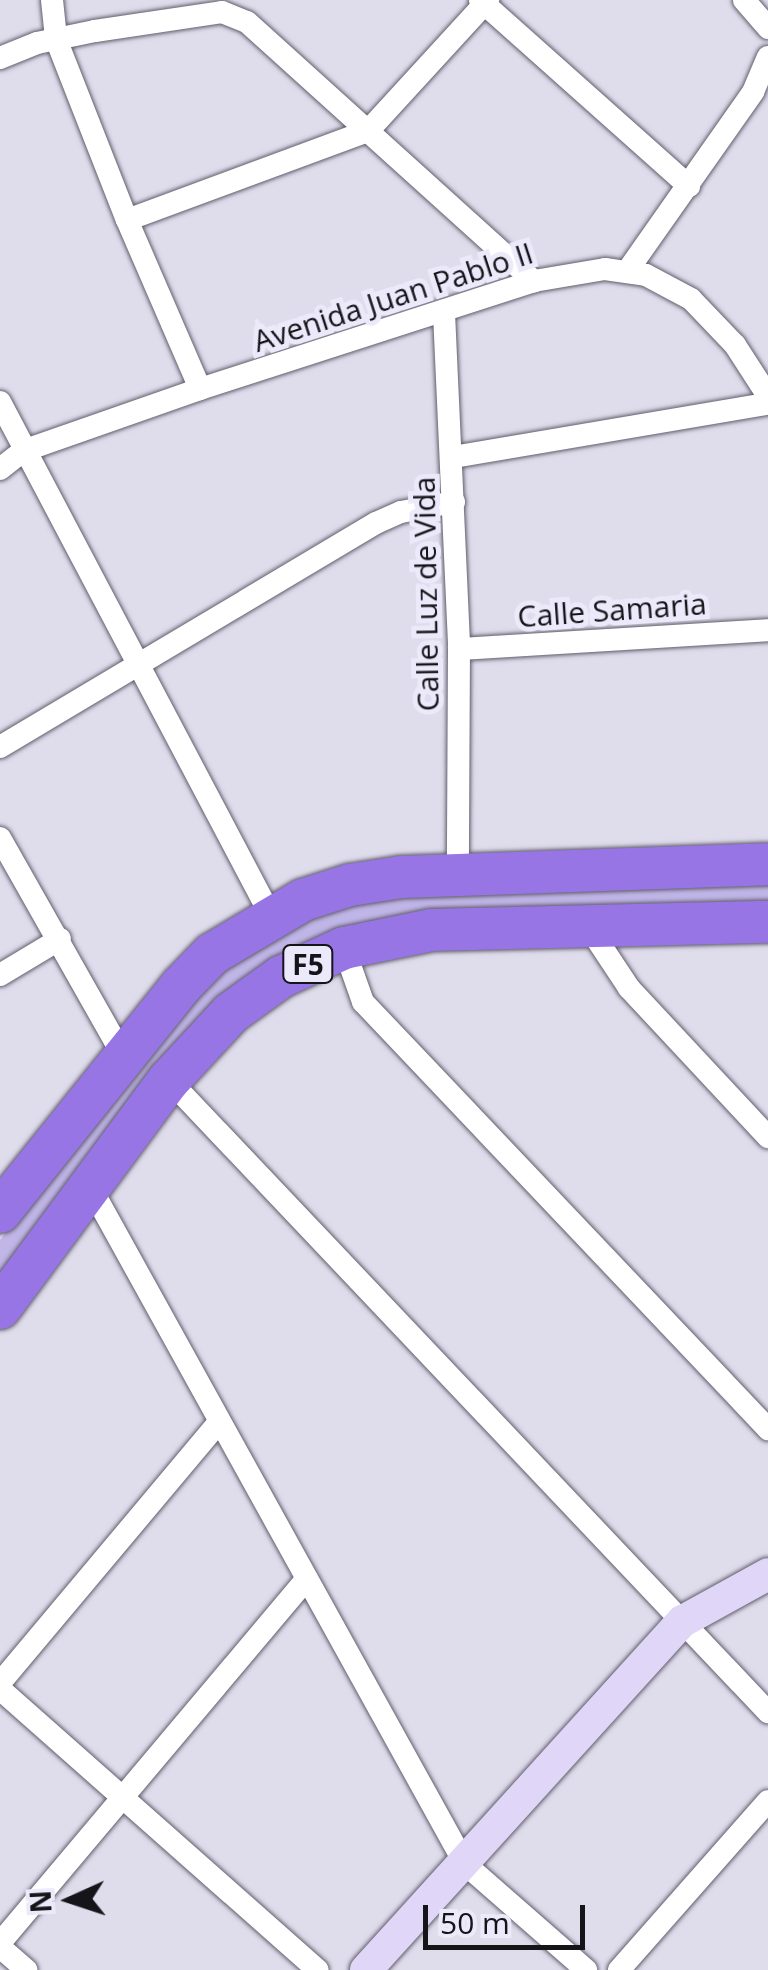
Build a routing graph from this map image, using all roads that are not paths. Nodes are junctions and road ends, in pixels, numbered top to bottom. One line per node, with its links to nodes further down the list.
1 (52, 0): 6 (street)
2 (744, 0): 5 (street)
3 (483, 2): 9 (street); 10 (street)
4 (225, 4): 6 (street); 9 (street)
5 (768, 28)
6 (56, 39): 7 (street); 11 (street)
7 (0, 58)
8 (768, 58): 10 (street)
9 (368, 130): 11 (street); 13 (street)
10 (688, 186): 12 (street)
11 (127, 220): 15 (street)
12 (628, 270): 13 (street, Avenida Juan Pablo II); 16 (street, Avenida Juan Pablo II)
13 (534, 281): 14 (street, Avenida Juan Pablo II)
14 (444, 313): 15 (street, Avenida Juan Pablo II); 20 (street, Calle Luz de Vida)
15 (200, 389): 19 (street, Avenida Juan Pablo II)
16 (768, 396)
17 (0, 402): 19 (street)
18 (768, 404): 20 (street)
19 (22, 451): 21 (street, Avenida Juan Pablo II); 25 (street)
20 (453, 456): 22 (street, Calle Luz de Vida)
21 (0, 469)
22 (454, 502): 24 (street, Calle Luz de Vida); 25 (street)
23 (768, 630): 24 (street, Calle Samaria)
24 (459, 650): 29 (street, Calle Luz de Vida)
25 (141, 664): 26 (street); 30 (street)
26 (0, 747)
27 (0, 838): 33 (street)
28 (768, 864): 29 (highway, F5)
29 (458, 874): 30 (highway, F5)
30 (271, 916): 36 (highway, F5)
31 (768, 922): 32 (highway, F5)
32 (588, 926): 34 (highway, F5); 38 (street)
33 (60, 940): 35 (street); 36 (street)
34 (344, 948): 37 (highway, F5); 43 (street)
35 (0, 975)
36 (123, 1055): 40 (highway, F5)
37 (170, 1080): 39 (highway, F5); 46 (street)
38 (768, 1137)
39 (90, 1188): 41 (highway, F5); 42 (street)
40 (0, 1212)
41 (0, 1308)
42 (218, 1423): 45 (street); 47 (street)
43 (768, 1429)
44 (768, 1574): 46 (street)
45 (306, 1579): 49 (street); 51 (street)
46 (683, 1621): 48 (street); 51 (street)
47 (0, 1686): 49 (street)
48 (768, 1712)
49 (122, 1797): 52 (street); 54 (street)
50 (768, 1800): 57 (street)
51 (465, 1864): 55 (street); 56 (street)
52 (0, 1945): 53 (street)
53 (26, 1970)
54 (318, 1970)
55 (366, 1970)
56 (586, 1970)
57 (619, 1970)

